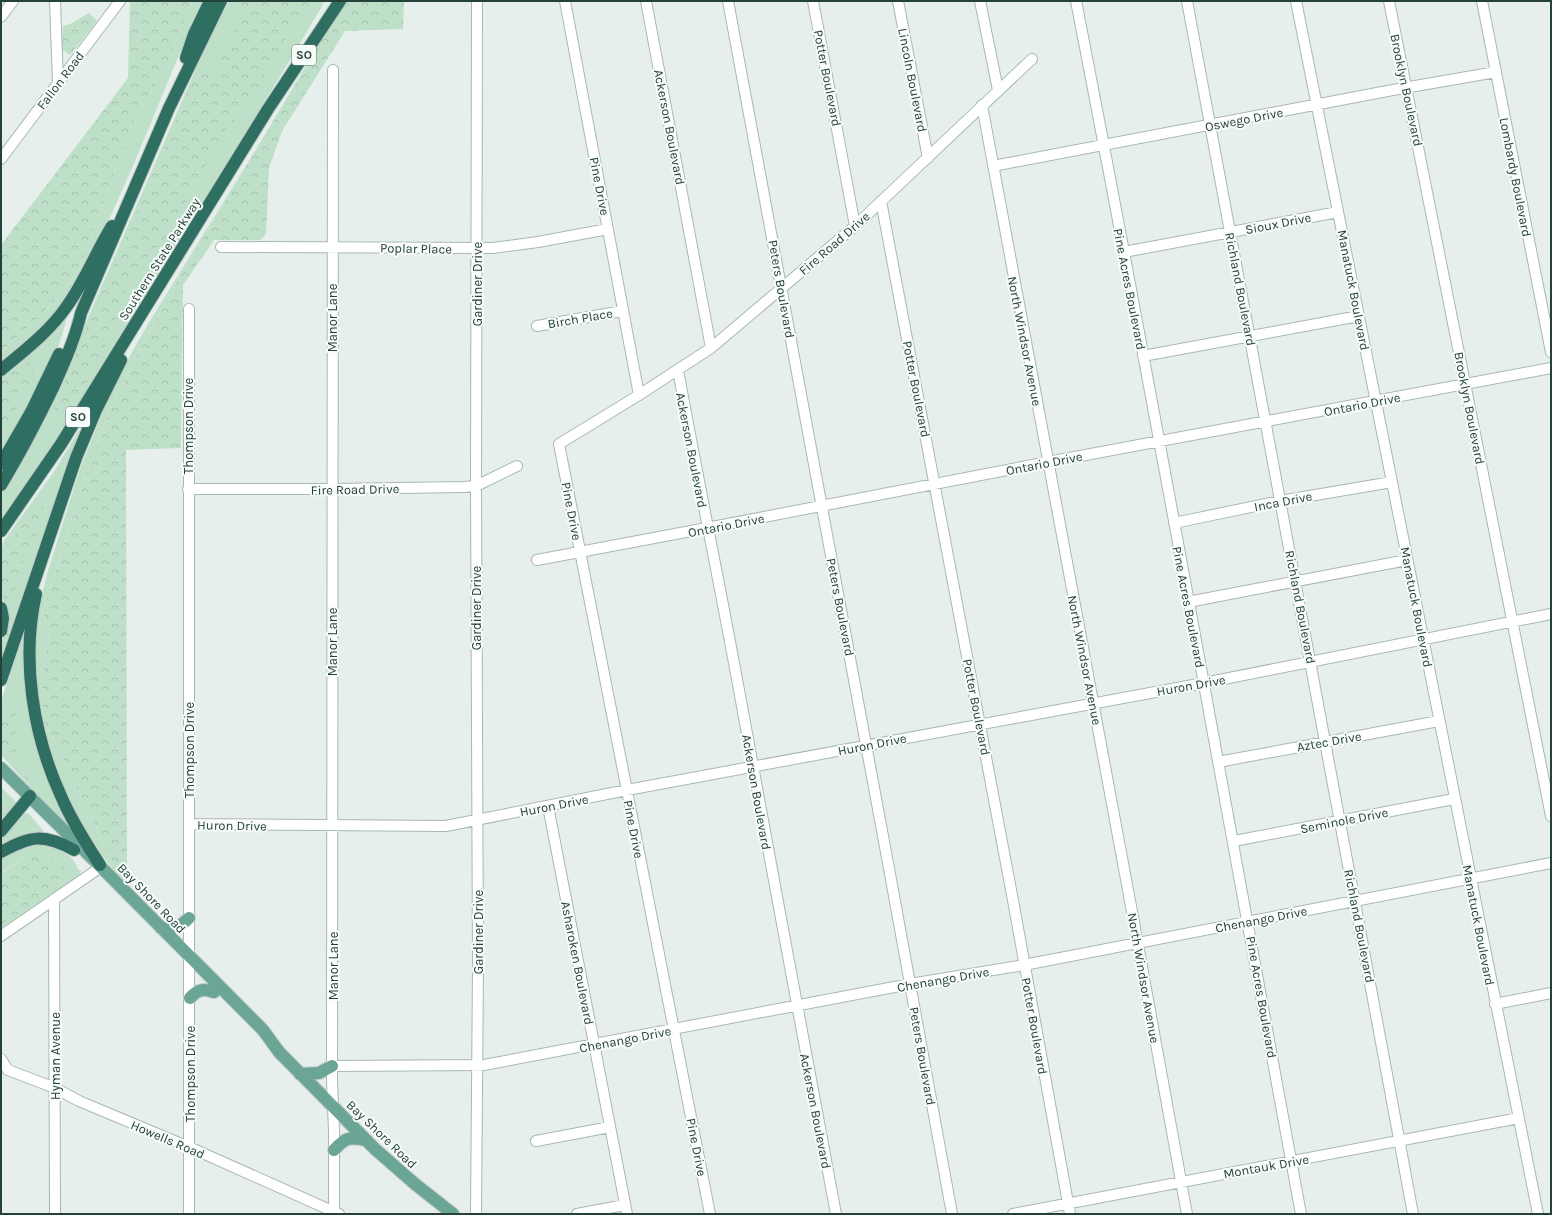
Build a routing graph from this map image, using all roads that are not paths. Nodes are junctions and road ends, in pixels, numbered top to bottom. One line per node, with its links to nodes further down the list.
1 (13, 1): 20 (street)
2 (55, 1): 24 (street)
3 (120, 1): 24 (street, Fallon Road)
4 (210, 1): 29 (highway)
5 (221, 1): 29 (highway)
6 (331, 1): 30 (highway)
7 (340, 1): 30 (highway, Southern State Parkway / SO)
8 (477, 1): 44 (street, Gardiner Drive)
9 (565, 1): 40 (street, Pine Drive)
10 (646, 1): 54 (street, Ackerson Boulevard)
11 (728, 1): 46 (street, Peters Boulevard)
12 (813, 1): 39 (street, Potter Boulevard)
13 (898, 1): 33 (street, Lincoln Boulevard)
14 (980, 1): 26 (street)
15 (1076, 1): 32 (street, Pine Acres Boulevard)
16 (1187, 1): 31 (street, Richland Boulevard)
17 (1296, 1): 28 (street, Manatuck Boulevard)
18 (1389, 1): 25 (street, Brooklyn Boulevard)
19 (1482, 1): 23 (street, Lombardy Boulevard)
20 (1, 17)
21 (1032, 59): 26 (street, Fire Road Drive)
22 (333, 70): 43 (street, Manor Lane)
23 (1496, 72): 25 (street, Oswego Drive); 55 (street, Lombardy Boulevard)
24 (58, 83): 34 (street, Fallon Road)
25 (1406, 88): 28 (street, Oswego Drive); 60 (street, Brooklyn Boulevard)
26 (998, 90): 27 (street, Fire Road Drive)
27 (982, 105): 33 (street, Fire Road Drive); 35 (street, North Windsor Avenue)
28 (1317, 105): 31 (street, Oswego Drive); 38 (street, Manatuck Boulevard)
29 (169, 108): 36 (highway)
30 (268, 109): 47 (highway, Southern State Parkway / SO)
31 (1211, 125): 32 (street, Oswego Drive); 41 (street, Richland Boulevard)
32 (1104, 145): 35 (street, Oswego Drive); 45 (street, Pine Acres Boulevard)
33 (928, 158): 37 (street, Fire Road Drive)
34 (1, 159)
35 (993, 166): 66 (street, North Windsor Avenue)
36 (134, 190): 50 (highway); 58 (highway)
37 (881, 201): 39 (street, Fire Road Drive); 70 (street, Potter Boulevard)
38 (1338, 212): 41 (street, Sioux Drive); 51 (street, Manatuck Boulevard)
39 (856, 226): 46 (street, Fire Road Drive)
40 (608, 229): 44 (street, Poplar Place); 49 (street, Pine Drive)
41 (1230, 232): 45 (street, Sioux Drive); 53 (street, Richland Boulevard)
42 (221, 247): 43 (street, Poplar Place)
43 (332, 247): 44 (street, Poplar Place); 74 (street, Manor Lane)
44 (477, 248): 72 (street, Gardiner Drive)
45 (1124, 252): 56 (street, Pine Acres Boulevard)
46 (782, 289): 54 (street, Fire Road Drive); 76 (street, Peters Boulevard)
47 (151, 300): 79 (highway, Southern State Parkway / SO); 80 (highway)
48 (189, 310): 73 (street, Thompson Drive)
49 (623, 311): 52 (street, Birch Place); 61 (street, Pine Drive)
50 (81, 313): 67 (highway); 71 (highway)
51 (1359, 316): 53 (street); 62 (street, Manatuck Boulevard)
52 (537, 326)
53 (1250, 336): 56 (street); 63 (street, Richland Boulevard)
54 (711, 348): 59 (street, Fire Road Drive)
55 (1551, 352)
56 (1143, 356): 64 (street, Pine Acres Boulevard)
57 (1551, 368): 60 (street, Ontario Drive)
58 (1, 370)
59 (678, 370): 61 (street, Fire Road Drive); 78 (street, Ackerson Boulevard)
60 (1466, 384): 62 (street, Ontario Drive); 88 (street, Brooklyn Boulevard)
61 (639, 395): 65 (street, Fire Road Drive)
62 (1376, 401): 63 (street, Ontario Drive); 69 (street, Manatuck Boulevard)
63 (1266, 422): 64 (street, Ontario Drive); 75 (street, Richland Boulevard)
64 (1159, 441): 66 (street, Ontario Drive); 77 (street, Pine Acres Boulevard)
65 (559, 444): 81 (street, Pine Drive)
66 (1048, 462): 70 (street, Ontario Drive); 94 (street, North Windsor Avenue)
67 (1, 464)
68 (517, 466): 72 (street, Fire Road Drive)
69 (1392, 482): 75 (street, Inca Drive); 83 (street, Manatuck Boulevard)
70 (935, 484): 76 (street, Ontario Drive); 96 (street, Potter Boulevard)
71 (1, 486)
72 (476, 486): 74 (street, Fire Road Drive); 108 (street, Gardiner Drive)
73 (188, 489): 74 (street, Fire Road Drive); 110 (street, Thompson Drive)
74 (332, 489): 111 (street, Manor Lane)
75 (1280, 501): 77 (street, Inca Drive); 84 (street, Richland Boulevard)
76 (821, 506): 78 (street, Ontario Drive); 98 (street, Peters Boulevard)
77 (1174, 523): 85 (street, Pine Acres Boulevard)
78 (707, 528): 81 (street, Ontario Drive); 100 (street, Ackerson Boulevard)
79 (1, 531)
80 (52, 531): 92 (highway); 117 (highway)
81 (579, 553): 82 (street, Ontario Drive); 103 (street, Pine Drive)
82 (537, 560)
83 (1407, 560): 84 (street); 90 (street, Manatuck Boulevard)
84 (1296, 581): 85 (street); 91 (street, Richland Boulevard)
85 (1188, 602): 93 (street, Pine Acres Boulevard)
86 (1, 608): 89 (highway)
87 (1551, 614): 88 (street, Huron Drive)
88 (1512, 622): 90 (street, Huron Drive); 107 (street, Brooklyn Boulevard)
89 (1, 631)
90 (1423, 640): 91 (street, Huron Drive); 95 (street, Manatuck Boulevard)
91 (1311, 662): 93 (street, Huron Drive); 97 (street, Richland Boulevard)
92 (1, 680)
93 (1204, 683): 94 (street, Huron Drive); 99 (street, Pine Acres Boulevard)
94 (1093, 703): 96 (street, Huron Drive); 125 (street, North Windsor Avenue)
95 (1439, 721): 97 (street, Aztec Drive); 105 (street, Manatuck Boulevard)
96 (980, 724): 98 (street, Huron Drive); 127 (street, Potter Boulevard)
97 (1326, 741): 99 (street, Aztec Drive); 109 (street, Richland Boulevard)
98 (866, 745): 100 (street, Huron Drive); 128 (street, Peters Boulevard)
99 (1218, 762): 113 (street, Pine Acres Boulevard)
100 (753, 767): 103 (street, Huron Drive); 133 (street, Ackerson Boulevard)
101 (1, 768): 104 (main road, Bay Shore Road)
102 (1, 777): 104 (main road, Bay Shore Road)
103 (627, 790): 106 (street, Huron Drive); 134 (street, Pine Drive)
104 (28, 799): 112 (highway); 114 (main road, Bay Shore Road); 117 (main road, Bay Shore Road)
105 (1454, 799): 109 (street, Seminole Drive); 118 (street, Manatuck Boulevard)
106 (548, 806): 108 (street, Huron Drive); 135 (street, Asharoken Boulevard)
107 (1551, 816)
108 (477, 820): 111 (street, Huron Drive); 138 (street, Gardiner Drive)
109 (1340, 821): 113 (street, Seminole Drive); 120 (street, Richland Boulevard)
110 (189, 824): 111 (street, Huron Drive); 121 (street, Thompson Drive)
111 (333, 825): 139 (street, Manor Lane)
112 (1, 831)
113 (1234, 841): 122 (street, Pine Acres Boulevard)
114 (74, 850): 115 (highway); 117 (main road, Bay Shore Road)
115 (1, 852)
116 (1551, 863): 118 (street, Chenango Drive)
117 (98, 868): 119 (street); 123 (main road, Bay Shore Road); 126 (main road, Bay Shore Road)
118 (1470, 879): 120 (street, Chenango Drive); 132 (street, Manatuck Boulevard)
119 (54, 899): 124 (street); 141 (street, Hyman Avenue)
120 (1355, 901): 122 (street, Chenango Drive); 147 (street, Richland Boulevard)
121 (189, 918): 123 (main road); 126 (street, Thompson Drive)
122 (1248, 921): 125 (street, Chenango Drive); 150 (street, Pine Acres Boulevard)
123 (161, 928): 126 (main road, Bay Shore Road)
124 (1, 936)
125 (1137, 942): 127 (street, Chenango Drive); 151 (street, North Windsor Avenue)
126 (189, 961): 129 (main road, Bay Shore Road); 131 (street, Thompson Drive); 136 (main road, Bay Shore Road)
127 (1024, 964): 128 (street, Chenango Drive); 152 (street, Potter Boulevard)
128 (910, 984): 133 (street, Chenango Drive); 162 (street, Peters Boulevard)
129 (214, 992): 131 (main road); 136 (main road, Bay Shore Road)
130 (1551, 993): 132 (street)
131 (190, 998): 148 (street, Thompson Drive)
132 (1495, 1004): 143 (street, Manatuck Boulevard)
133 (796, 1007): 134 (street, Chenango Drive); 161 (street, Ackerson Boulevard)
134 (674, 1030): 135 (street, Chenango Drive); 160 (street, Pine Drive)
135 (595, 1045): 138 (street, Chenango Drive); 144 (street, Asharoken Boulevard)
136 (279, 1052): 140 (main road, Bay Shore Road)
137 (1, 1060): 141 (street, Howells Road)
138 (477, 1065): 139 (street, Chenango Drive); 158 (street, Gardiner Drive)
139 (332, 1066): 140 (main road); 142 (street, Manor Lane)
140 (300, 1074): 142 (main road, Bay Shore Road)
141 (55, 1088): 148 (street, Howells Road); 155 (street, Hyman Avenue)
142 (333, 1106): 145 (main road, Bay Shore Road); 149 (street, Manor Lane)
143 (1519, 1118): 147 (street, Montauk Drive); 168 (street, Manatuck Boulevard)
144 (610, 1127): 146 (street); 153 (street, Asharoken Boulevard)
145 (366, 1140): 149 (main road); 157 (main road, Bay Shore Road)
146 (536, 1141)
147 (1400, 1141): 150 (street, Montauk Drive); 167 (street, Richland Boulevard)
148 (189, 1147): 154 (street, Howells Road); 156 (street, Thompson Drive)
149 (334, 1150): 154 (street, Manor Lane)
150 (1292, 1162): 151 (street, Montauk Drive); 166 (street, Pine Acres Boulevard)
151 (1181, 1181): 152 (street, Montauk Drive); 165 (street, North Windsor Avenue)
152 (1068, 1203): 163 (street, Montauk Drive); 164 (street, Potter Boulevard)
153 (626, 1209): 159 (street)
154 (336, 1213)
155 (55, 1214)
156 (189, 1214)
157 (454, 1214)
158 (476, 1214)
159 (577, 1214)
160 (710, 1214)
161 (836, 1214)
162 (952, 1214)
163 (1013, 1214)
164 (1070, 1214)
165 (1187, 1214)
166 (1302, 1214)
167 (1413, 1214)
168 (1538, 1214)

